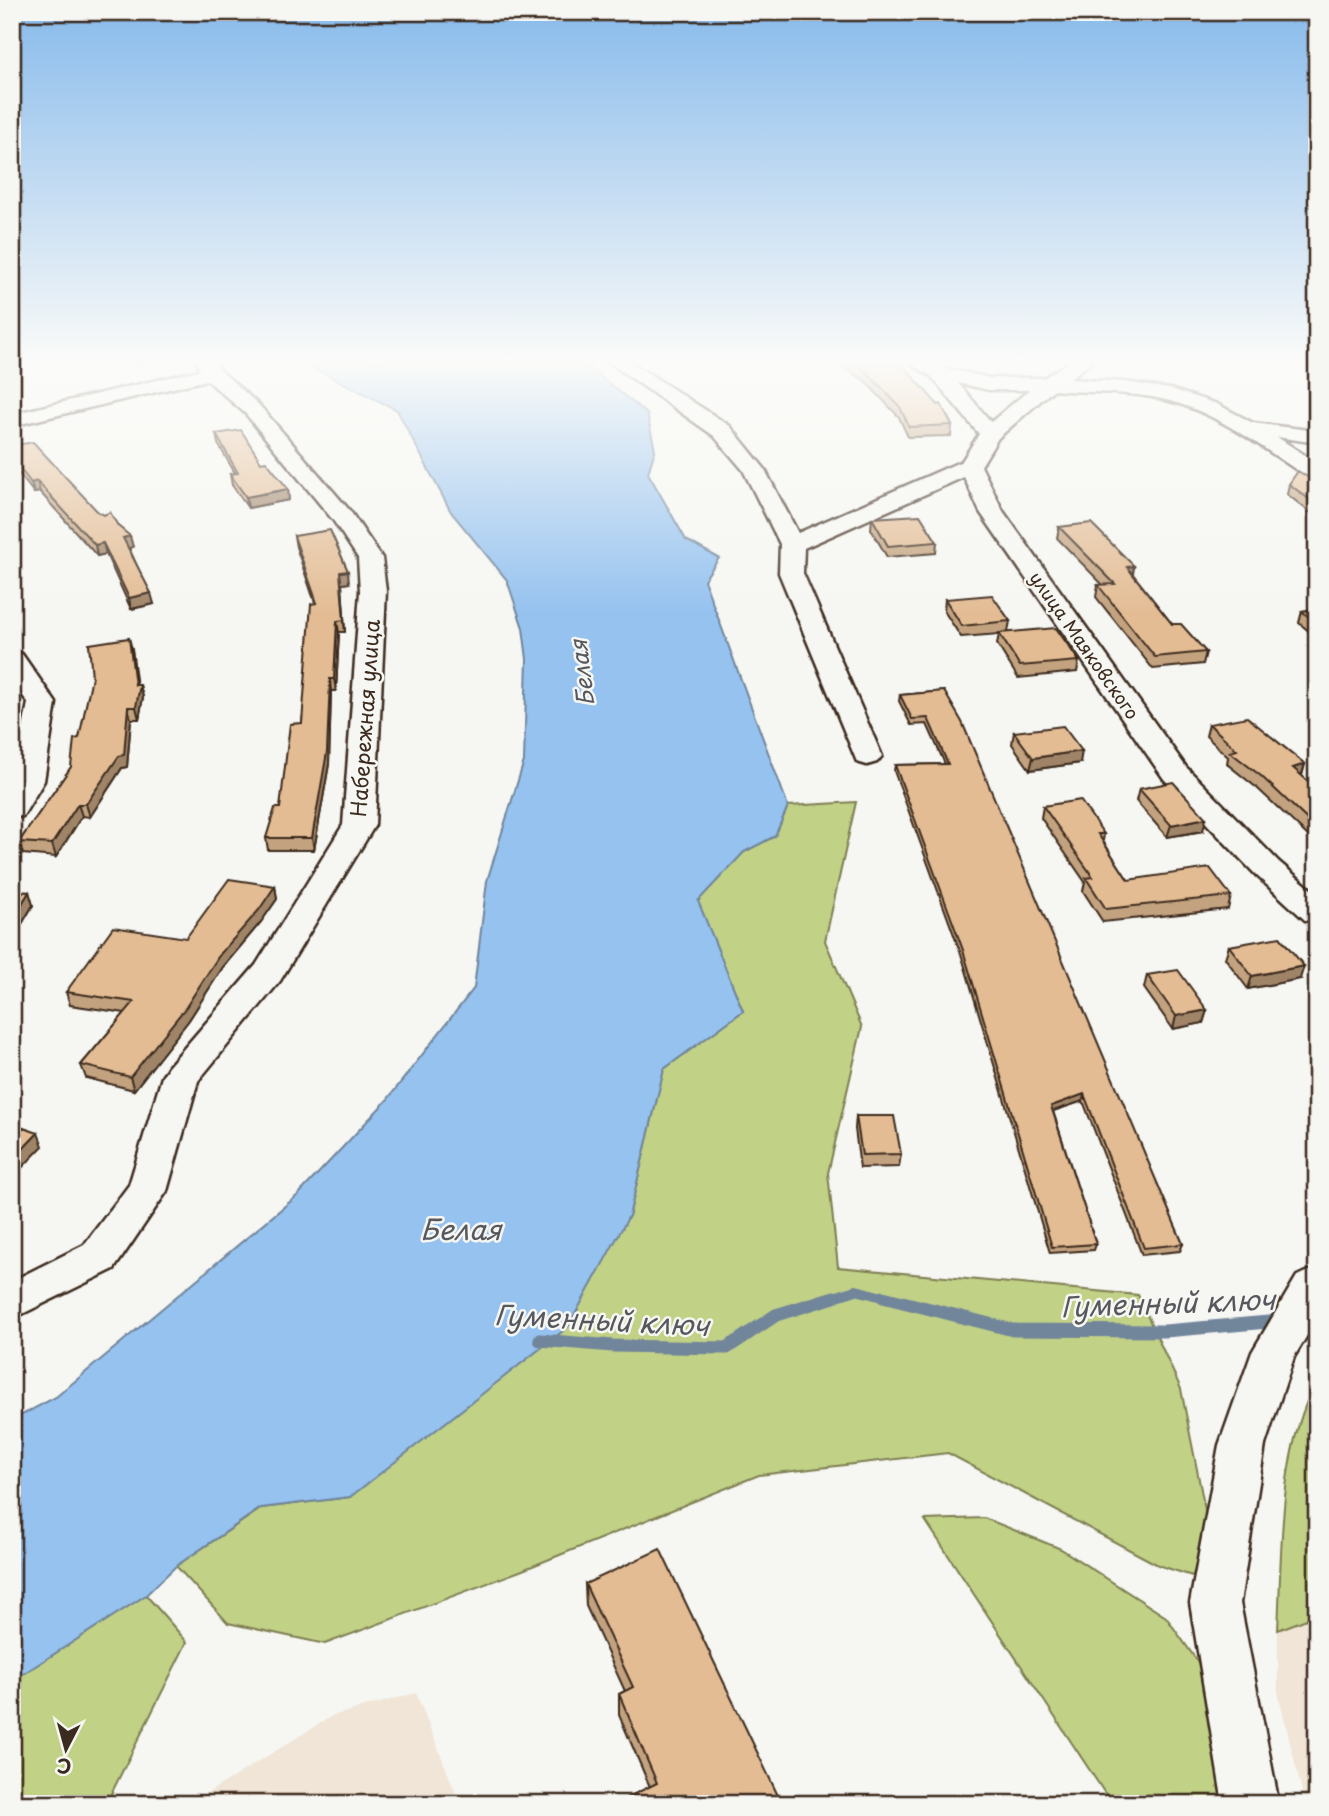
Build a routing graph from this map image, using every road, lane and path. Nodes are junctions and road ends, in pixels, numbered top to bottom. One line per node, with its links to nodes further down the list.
1 (283, 445): 13 (street, Набережная улица)
2 (734, 445): 7 (street)
3 (983, 445): 5 (street)
4 (1271, 445): 6 (street)
5 (970, 466): 7 (street); 11 (street, улица Маяковского)
6 (1317, 473)
7 (792, 544): 9 (street)
8 (12, 660): 10 (street)
9 (867, 757)
10 (12, 809)
11 (1317, 912)
12 (1314, 1288): 14 (street)
13 (12, 1301)
14 (1251, 1804)

